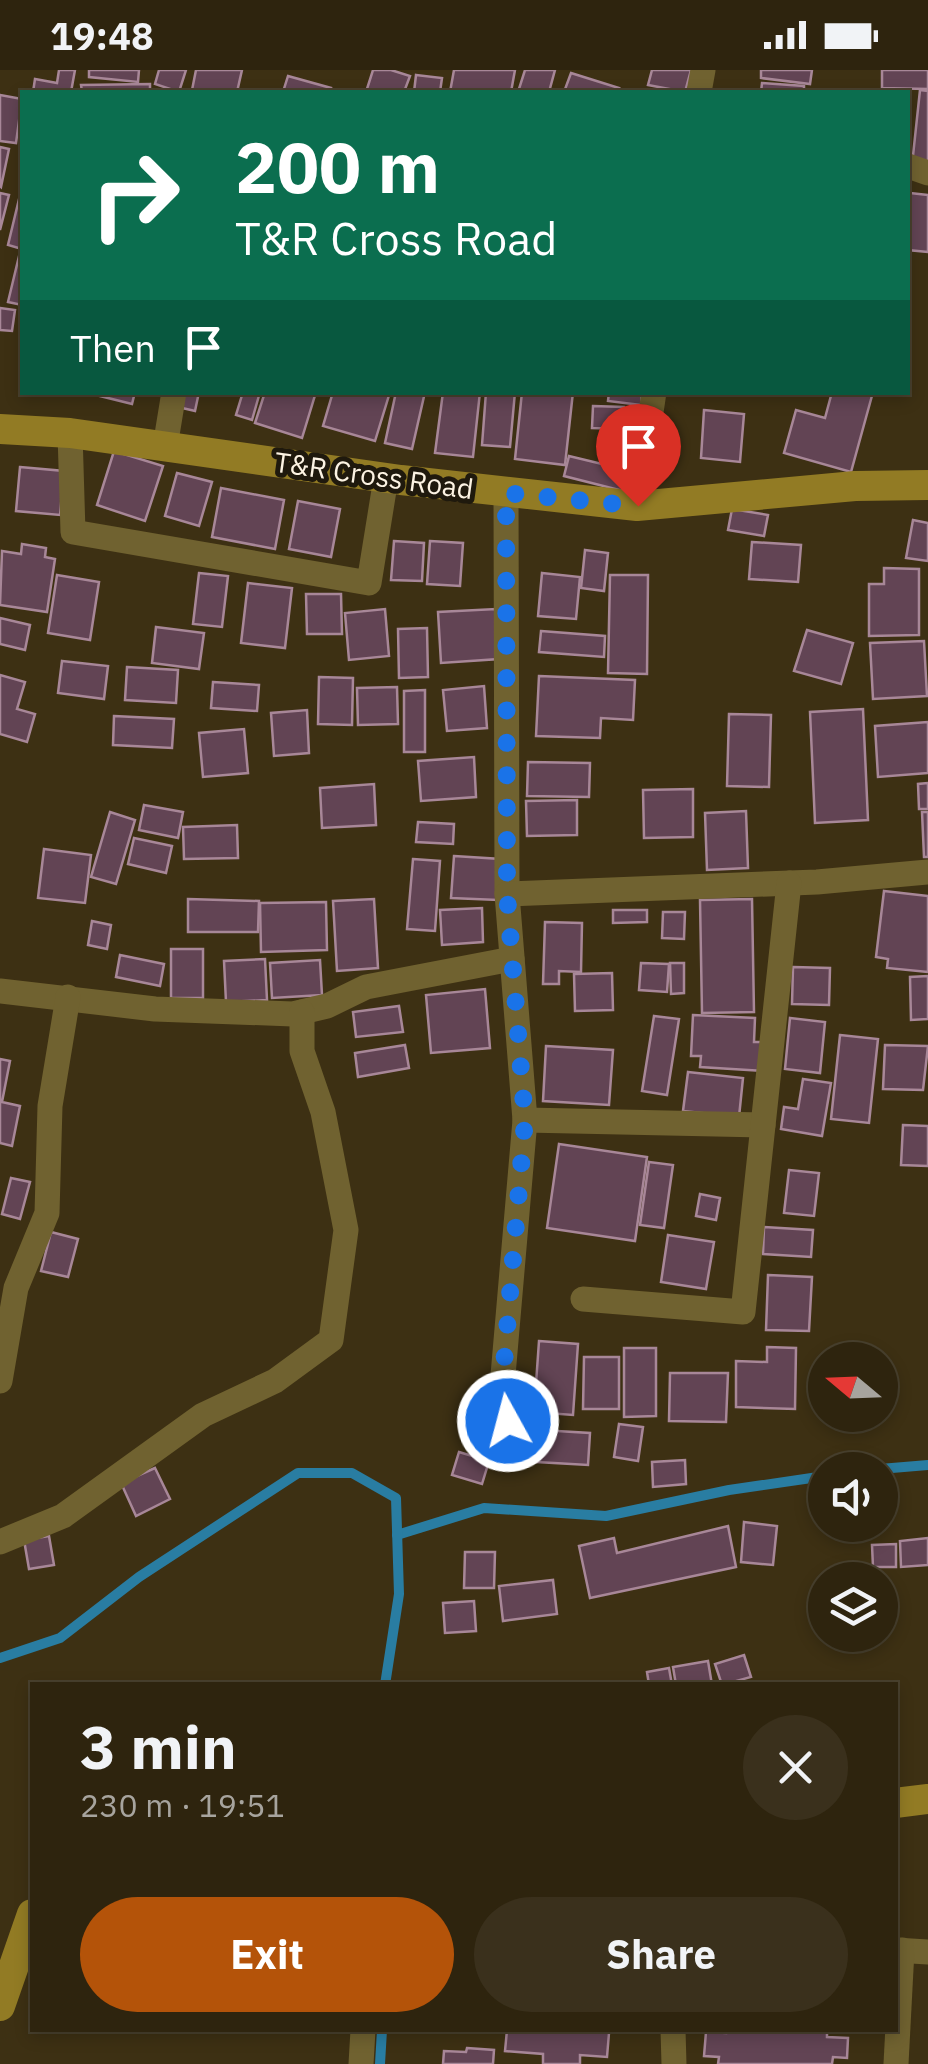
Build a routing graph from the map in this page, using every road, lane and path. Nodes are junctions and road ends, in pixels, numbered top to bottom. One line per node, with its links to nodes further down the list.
1 (174, 395): 5 (street)
2 (654, 395): 9 (street)
3 (0, 429): 4 (street, T&R Cross Road)
4 (70, 433): 5 (street, T&R Cross Road); 6 (street)
5 (165, 446): 6 (street, T&R Cross Road)
6 (386, 478): 8 (street, T&R Cross Road)
7 (928, 486): 9 (street, T&R Cross Road)
8 (506, 493): 9 (street, T&R Cross Road); 12 (street)
9 (638, 506)
10 (928, 872): 11 (street)
11 (789, 883): 12 (street); 18 (street)
12 (507, 894): 13 (street)
13 (512, 959): 16 (street); 17 (street)
14 (0, 991): 15 (street)
15 (68, 997): 16 (street); 20 (street)
16 (302, 1012): 22 (street)
17 (525, 1120): 18 (street); 21 (street)
18 (763, 1125): 19 (street)
19 (583, 1299)
20 (0, 1382)
21 (508, 1421)
22 (0, 1540)
23 (928, 1798): 24 (street)
24 (898, 1803)
25 (30, 1920): 27 (street)
26 (908, 1951): 32 (street)
27 (0, 2006)
28 (364, 2032): 30 (street)
29 (673, 2032): 31 (street)
30 (361, 2064)
31 (674, 2064)
32 (896, 2064)

